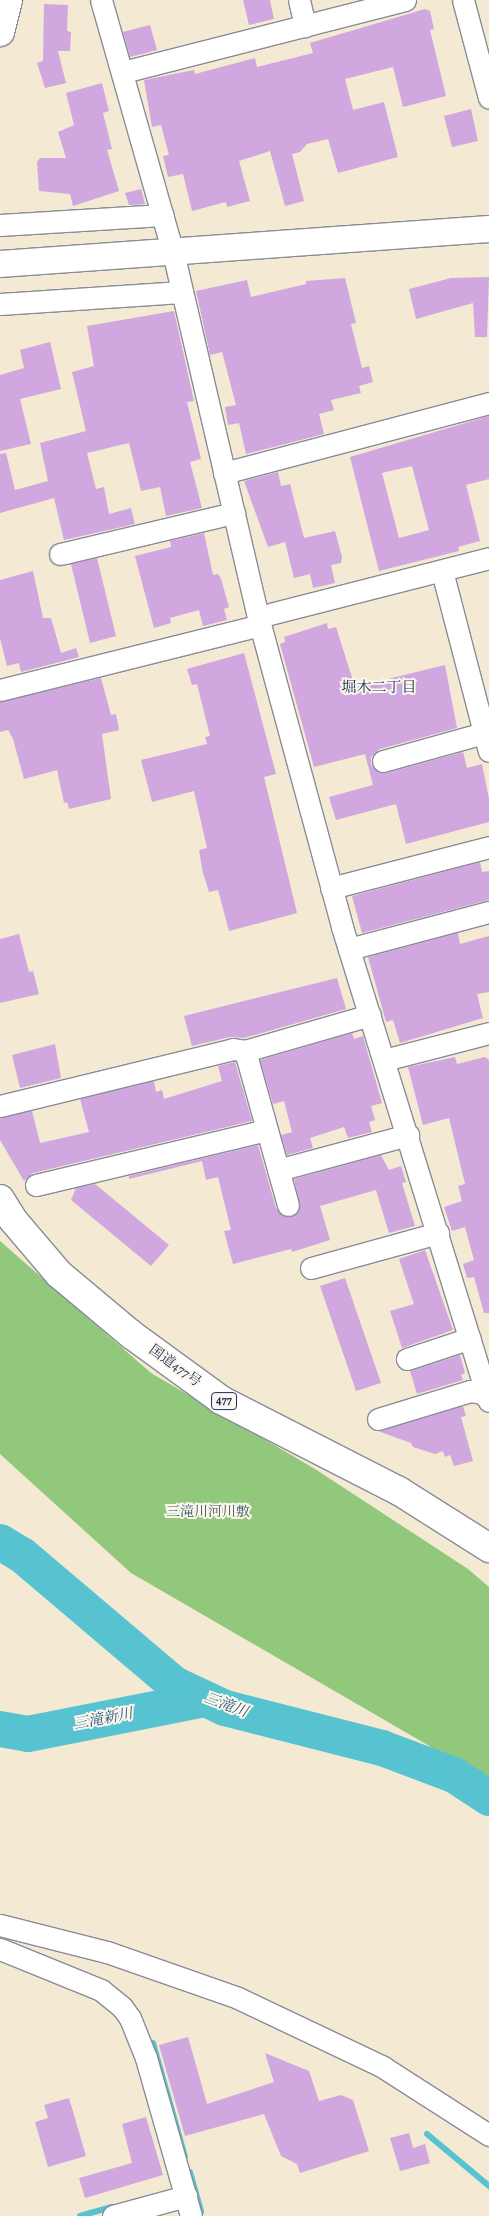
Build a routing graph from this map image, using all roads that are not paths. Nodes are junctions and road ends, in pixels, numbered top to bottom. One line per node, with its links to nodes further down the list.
1 (8, 0): 7 (highway)
2 (101, 0): 8 (street)
3 (299, 0): 6 (street)
4 (405, 0): 6 (street)
5 (463, 0): 9 (street)
6 (305, 26): 8 (street)
7 (0, 32)
8 (123, 72): 10 (street)
9 (489, 98)
10 (163, 215): 11 (street); 13 (street)
11 (0, 225)
12 (489, 229): 13 (street)
13 (173, 252): 14 (street); 15 (street)
14 (0, 264)
15 (182, 292): 16 (street); 18 (street)
16 (0, 304)
17 (489, 403): 18 (street)
18 (224, 473): 19 (street)
19 (234, 513): 20 (street); 23 (street)
20 (60, 554)
21 (489, 558): 22 (street)
22 (442, 571): 23 (street); 25 (street)
23 (259, 621): 24 (street); 28 (street)
24 (0, 690)
25 (487, 742): 26 (street)
26 (383, 761)
27 (489, 847): 28 (street)
28 (331, 888): 30 (street)
29 (489, 912): 30 (street)
30 (348, 949): 31 (street)
31 (370, 1015): 33 (street); 34 (street)
32 (489, 1034): 34 (street)
33 (244, 1051): 35 (street); 36 (street)
34 (384, 1060): 37 (street)
35 (0, 1106)
36 (267, 1130): 38 (street); 39 (street)
37 (408, 1135): 38 (street); 42 (street)
38 (278, 1170): 41 (street)
39 (36, 1185)
40 (0, 1199): 48 (highway, 国道477号 / 477)
41 (288, 1205)
42 (438, 1233): 43 (street); 44 (street)
43 (311, 1268)
44 (470, 1338): 45 (street); 46 (street)
45 (407, 1359)
46 (488, 1396): 47 (street)
47 (378, 1419)
48 (489, 1548)
49 (0, 1925): 51 (street)
50 (0, 1949): 52 (street)
51 (489, 2135)
52 (188, 2206): 53 (street)
53 (113, 2216)

